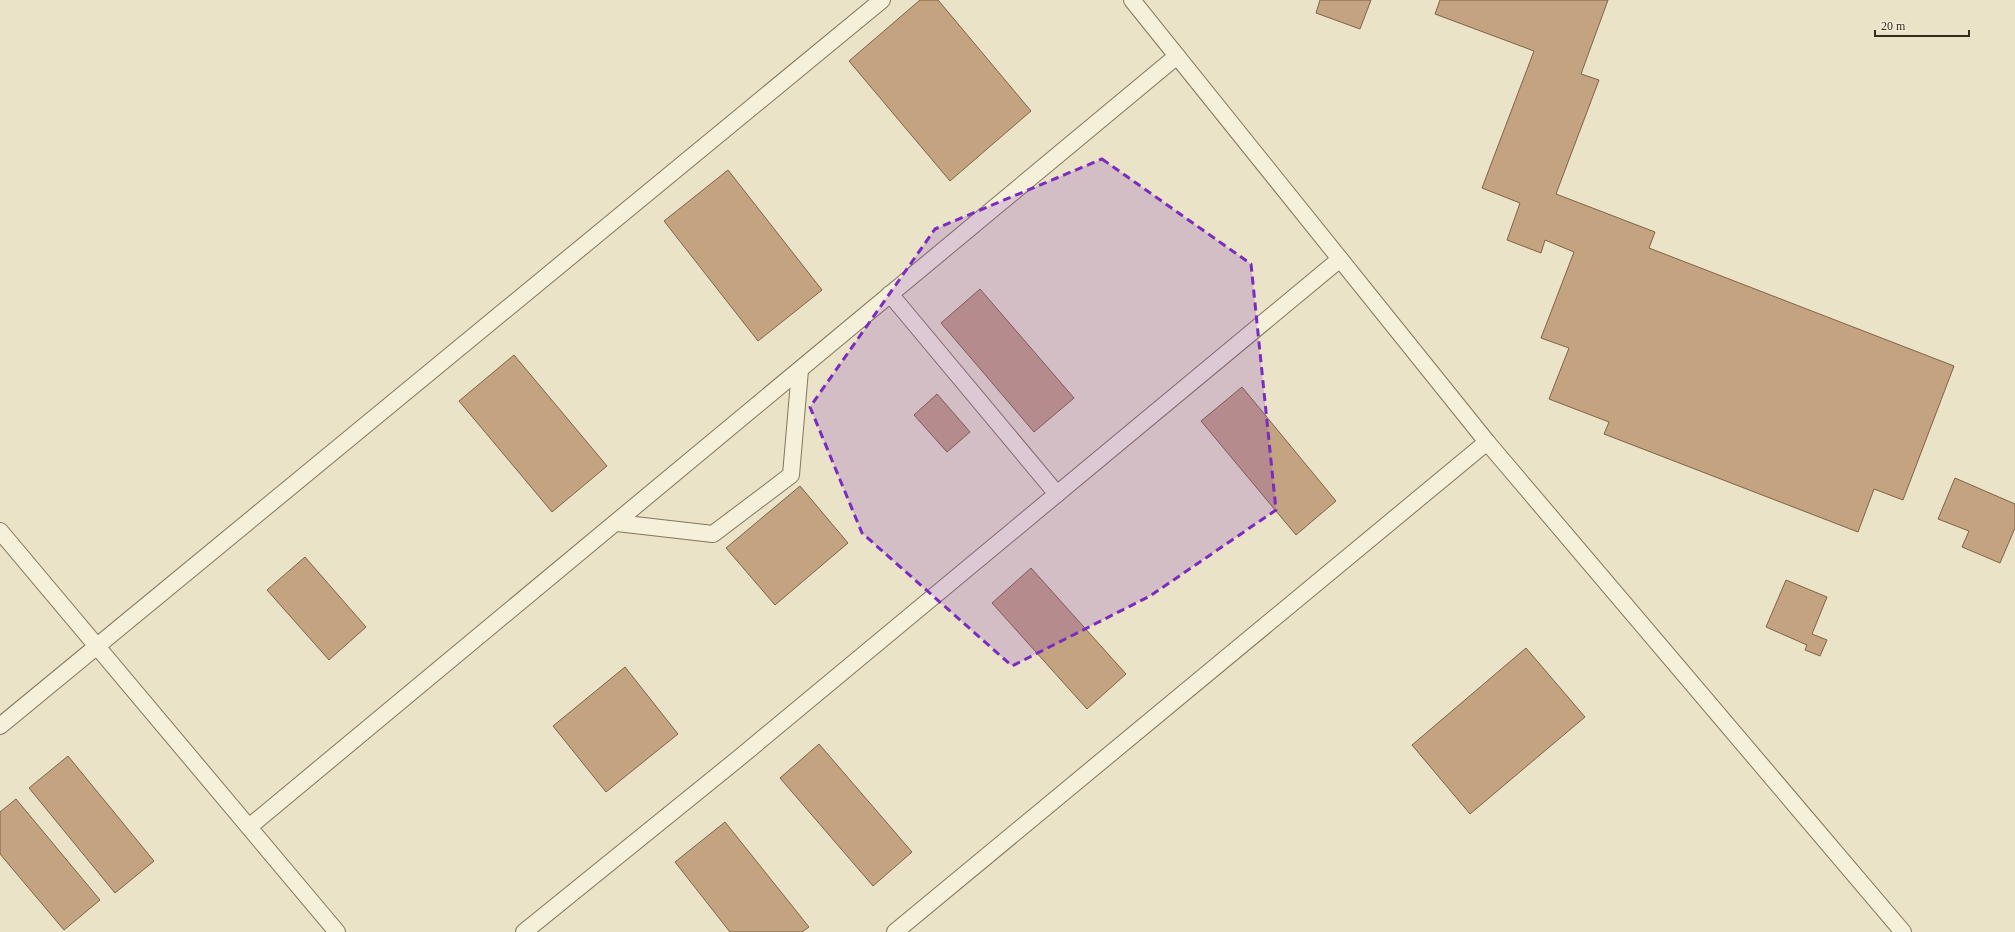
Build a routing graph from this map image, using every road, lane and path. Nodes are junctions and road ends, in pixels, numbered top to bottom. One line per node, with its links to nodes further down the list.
1 (882, 0): 11 (lane)
2 (1132, 0): 3 (lane)
3 (1177, 56): 4 (lane); 5 (lane)
4 (1340, 259): 7 (lane); 8 (lane)
5 (890, 294): 6 (lane); 8 (lane)
6 (800, 370): 9 (lane); 9 (lane)
7 (1487, 442): 16 (lane); 17 (lane)
8 (1057, 494): 15 (lane)
9 (617, 523): 13 (lane)
10 (0, 531): 11 (lane)
11 (98, 646): 12 (lane); 13 (lane)
12 (0, 726)
13 (249, 826): 14 (lane)
14 (337, 932)
15 (524, 932)
16 (895, 932)
17 (1903, 932)

